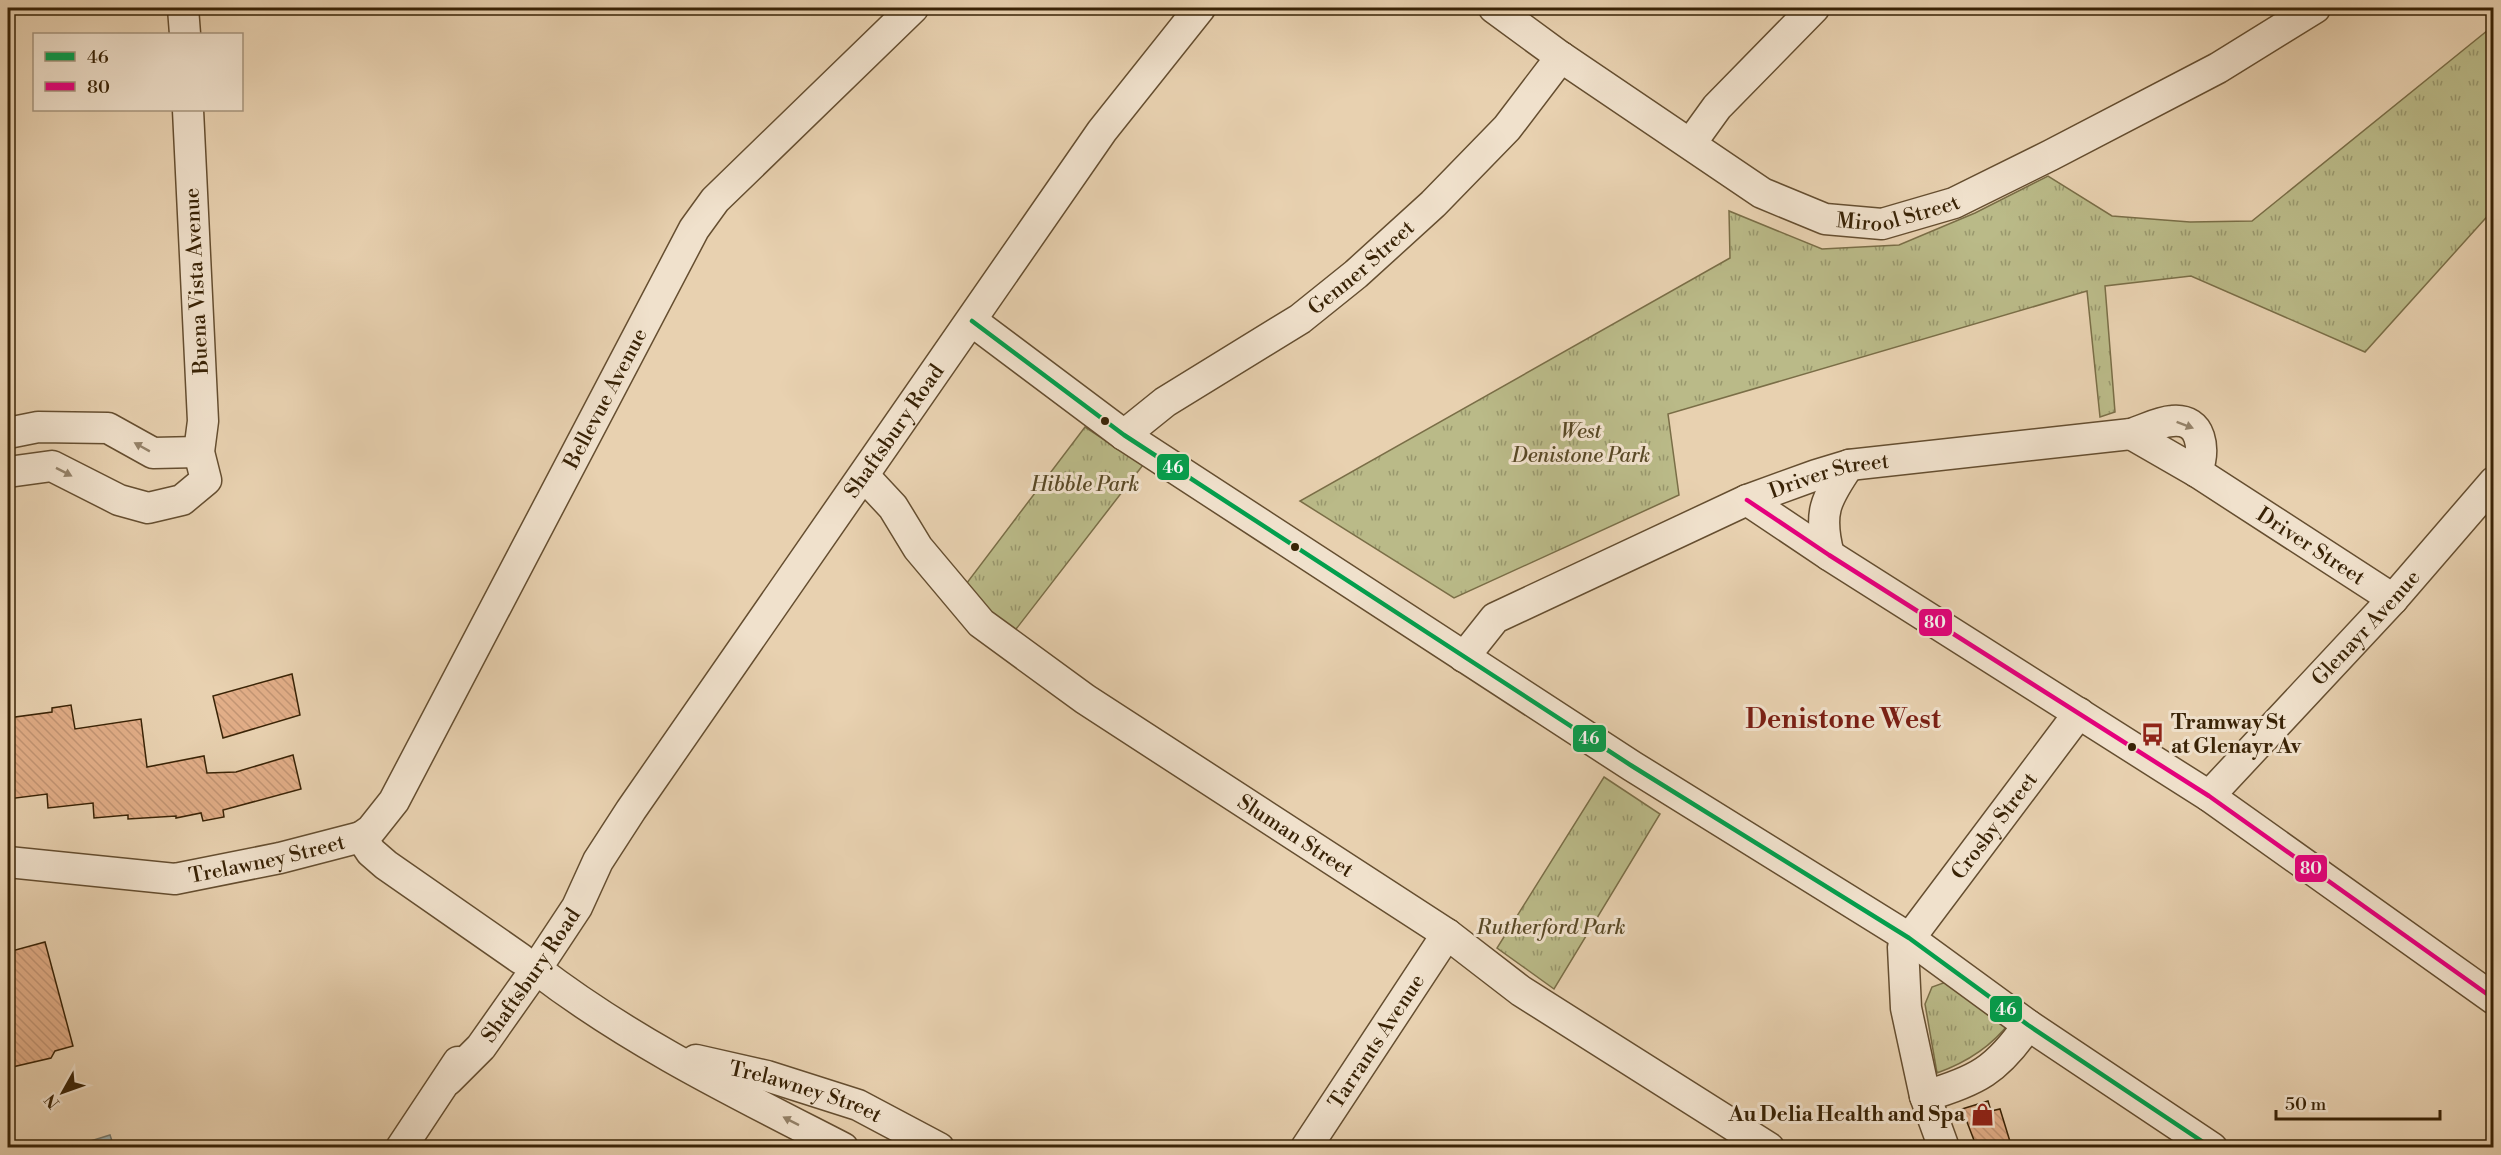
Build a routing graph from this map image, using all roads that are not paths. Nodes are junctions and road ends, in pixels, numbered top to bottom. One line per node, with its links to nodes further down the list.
1 (183, 8): 7 (street)
2 (913, 8): 25 (street, Bellevue Avenue)
3 (1200, 8): 11 (street, Shaftsbury Road)
4 (1494, 8): 8 (street, Mirool Street)
5 (1814, 8): 10 (street)
6 (2315, 8): 10 (street, Mirool Street)
7 (185, 33)
8 (1561, 57): 10 (street, Mirool Street); 13 (street, Genner Street)
9 (188, 111): 14 (street, Buena Vista Avenue)
10 (1691, 143)
11 (972, 321): 13 (street); 17 (street, Shaftsbury Road)
12 (8, 434): 14 (street, one-way to 12)
13 (1124, 435): 22 (street)
14 (199, 452): 16 (street, Buena Vista Avenue, one-way to 14)
15 (1849, 465): 19 (street, Driver Street); 20 (street); 21 (street, Driver Street)
16 (8, 472)
17 (865, 477): 27 (street, Sluman Street); 29 (street, Shaftsbury Road)
18 (2493, 482): 21 (street, Glenayr Avenue)
19 (1747, 500): 20 (street); 22 (street, Driver Street)
20 (1829, 555): 23 (street)
21 (2392, 599): 24 (street, Glenayr Avenue)
22 (1464, 657): 28 (street)
23 (2079, 713): 24 (street); 28 (street, Crosby Street)
24 (2209, 796): 30 (street)
25 (361, 837): 26 (street, Trelawney Street); 29 (street, Trelawney Street)
26 (8, 862)
27 (1447, 934): 38 (street, Tarrants Avenue); 39 (street, Sluman Street)
28 (1909, 938): 31 (street); 33 (street)
29 (529, 964): 32 (street, Trelawney Street); 35 (street, Shaftsbury Road)
30 (2493, 999)
31 (2028, 1025): 33 (street); 34 (street)
32 (666, 1055): 36 (street, Trelawney Street, one-way to 32); 37 (street, Trelawney Street)
33 (1925, 1096): 40 (street)
34 (2204, 1145)
35 (401, 1148)
36 (843, 1148)
37 (939, 1148)
38 (1306, 1148)
39 (1769, 1148)
40 (1944, 1148)

